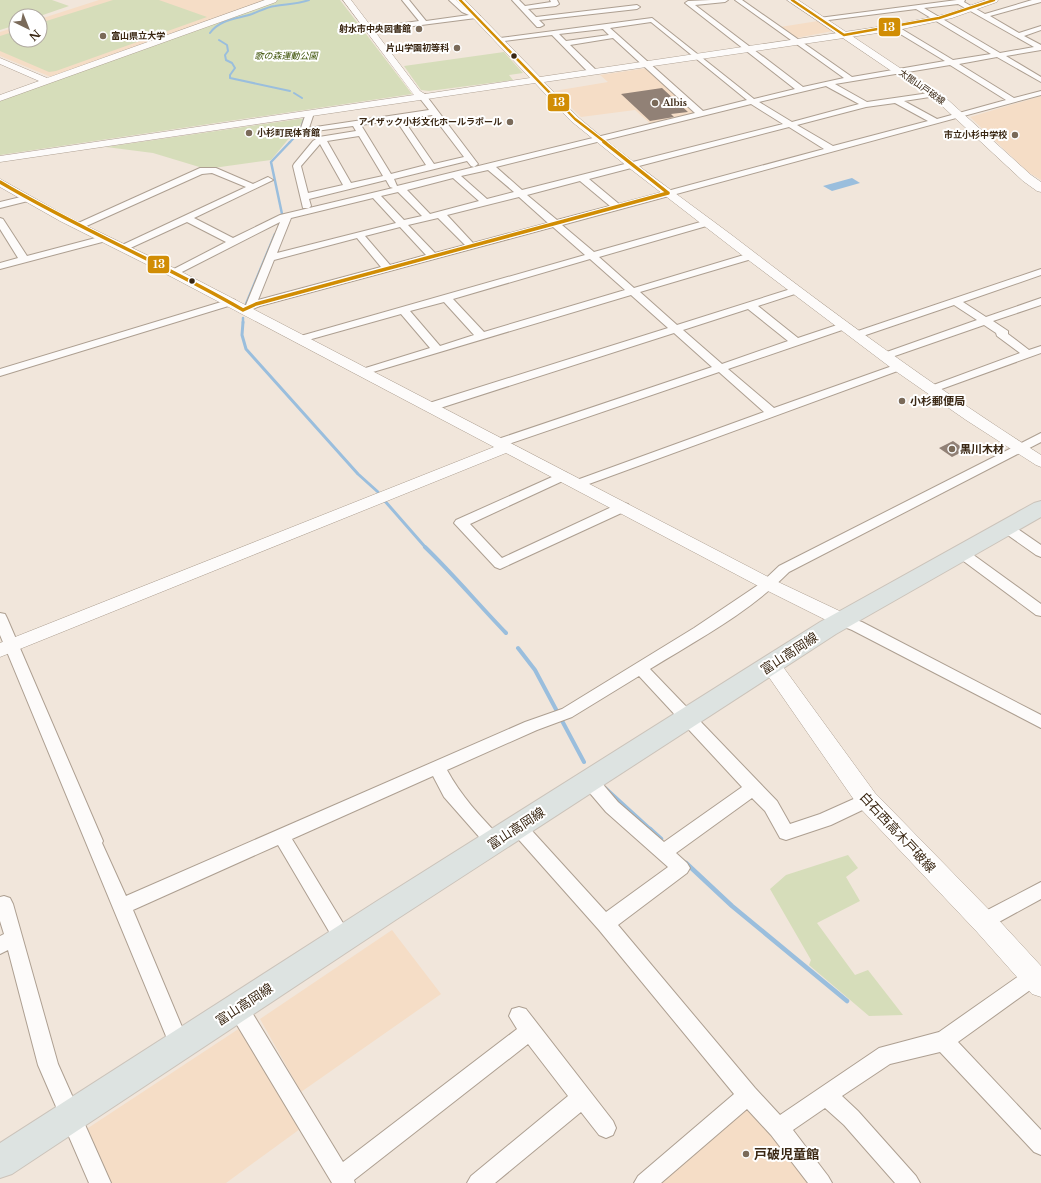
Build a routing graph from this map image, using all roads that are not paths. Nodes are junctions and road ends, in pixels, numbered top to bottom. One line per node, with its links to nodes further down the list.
1 (273, 0): 51 (street)
2 (347, 0): 31 (street)
3 (405, 0): 27 (street)
4 (452, 0): 22 (street)
5 (460, 0): 22 (street)
6 (515, 0): 18 (street)
7 (553, 0): 18 (street)
8 (725, 0): 40 (street)
9 (738, 0): 37 (street)
10 (792, 0): 25 (main road, 太閤山戸破線)
11 (994, 0): 19 (street)
12 (1011, 0): 15 (street)
13 (1039, 0): 15 (street)
14 (960, 1): 17 (street); 19 (street)
15 (1023, 4): 20 (street); 23 (street)
16 (637, 6): 24 (street)
17 (917, 7): 21 (street); 26 (street)
18 (523, 8): 24 (street)
19 (972, 8): 23 (street); 26 (street)
20 (1035, 9)
21 (870, 13): 25 (street); 29 (street)
22 (475, 15): 27 (street); 36 (street)
23 (984, 16): 34 (street)
24 (534, 19): 32 (street)
25 (821, 19): 33 (main road, 太閤山戸破線)
26 (936, 19): 29 (street); 41 (street)
27 (424, 23): 31 (street)
28 (604, 26): 32 (street); 35 (street); 42 (street)
29 (894, 27): 33 (street); 44 (street)
30 (1041, 28): 34 (street)
31 (370, 30): 56 (street)
32 (551, 33): 36 (street); 38 (street)
33 (844, 35): 37 (street); 46 (main road, 太閤山戸破線)
34 (1019, 35): 39 (street)
35 (615, 36): 38 (street); 45 (street)
36 (500, 40): 49 (street)
37 (798, 42): 40 (street); 48 (street)
38 (565, 43): 47 (street)
39 (1041, 48): 41 (street)
40 (748, 49): 42 (street); 53 (street)
41 (998, 55): 44 (street); 50 (street)
42 (698, 56): 45 (street); 59 (street)
43 (0, 61): 51 (street)
44 (951, 62): 46 (street); 60 (street)
45 (647, 64): 47 (street); 65 (street)
46 (898, 70): 48 (street); 55 (main road, 太閤山戸破線)
47 (593, 72): 49 (street)
48 (849, 78): 52 (street)
49 (537, 80): 56 (street); 74 (street)
50 (1041, 80)
51 (47, 81): 57 (street)
52 (827, 83): 53 (street); 62 (street)
53 (802, 90): 59 (street)
54 (1041, 93): 60 (street)
55 (933, 94): 58 (street); 66 (main road, 太閤山戸破線)
56 (422, 96): 61 (street); 63 (street)
57 (0, 98)
58 (896, 100): 62 (street); 69 (street)
59 (753, 101): 65 (street); 71 (street)
60 (1013, 101): 66 (street)
61 (364, 105): 64 (street); 68 (street)
62 (866, 105): 71 (street)
63 (434, 112): 67 (street); 76 (street)
64 (310, 113): 70 (street); 77 (street)
65 (701, 114): 74 (street)
66 (958, 115): 69 (street); 89 (main road, 太閤山戸破線)
67 (398, 118): 68 (street); 80 (street)
68 (374, 121): 70 (street)
69 (935, 121): 75 (street)
70 (356, 124): 72 (street)
71 (790, 125): 75 (street); 78 (street)
72 (361, 133): 73 (street); 83 (street)
73 (322, 139): 88 (street); 94 (street)
74 (600, 139): 78 (street); 79 (street)
75 (831, 149): 91 (street)
76 (470, 158): 80 (street); 81 (street)
77 (0, 159)
78 (632, 165): 84 (street); 91 (street)
79 (489, 166): 81 (street); 93 (street)
80 (432, 167): 83 (street)
81 (477, 169): 82 (street)
82 (455, 175): 90 (street); 96 (street)
83 (388, 177): 88 (street); 90 (street)
84 (582, 178): 93 (street); 98 (street)
85 (268, 180): 87 (street)
86 (0, 182): 95 (street)
87 (253, 187): 103 (street); 108 (street)
88 (349, 187): 94 (street)
89 (1041, 188)
90 (398, 189): 92 (street); 102 (street)
91 (668, 193): 98 (street); 105 (street)
92 (375, 194): 99 (street); 106 (street)
93 (520, 194): 96 (street); 107 (street)
94 (304, 197): 99 (street)
95 (25, 199): 97 (street); 108 (street)
96 (485, 202): 100 (street)
97 (0, 205)
98 (617, 207): 107 (street)
99 (311, 211): 101 (street)
100 (440, 214): 102 (street); 114 (street)
101 (287, 216): 112 (street); 119 (street)
102 (428, 217): 106 (street)
103 (187, 218): 112 (street); 115 (street)
104 (0, 221): 111 (street)
105 (707, 223): 116 (street); 117 (street)
106 (403, 224): 109 (street); 118 (street)
107 (555, 224): 114 (street); 116 (street)
108 (79, 226): 110 (street)
109 (359, 235): 119 (street); 122 (street)
110 (103, 239): 115 (street); 120 (street)
111 (12, 240): 113 (street); 120 (street)
112 (234, 242): 123 (street)
113 (0, 243)
114 (471, 246): 118 (street)
115 (123, 248): 123 (street)
116 (592, 256): 126 (street); 127 (street)
117 (751, 256): 125 (street); 126 (street)
118 (433, 257): 122 (street)
119 (269, 258): 131 (street)
120 (24, 260): 121 (street)
121 (0, 266)
122 (388, 269): 131 (street)
123 (174, 272): 131 (street)
124 (1041, 272): 129 (street)
125 (797, 290): 130 (street); 134 (street)
126 (632, 291): 135 (street); 137 (street)
127 (446, 298): 132 (street); 137 (street)
128 (1041, 301): 133 (street)
129 (956, 302): 133 (street); 136 (street)
130 (750, 305): 135 (street); 139 (street)
131 (241, 306): 138 (street); 147 (street)
132 (403, 310): 138 (street); 140 (street)
133 (986, 321): 142 (street); 143 (street)
134 (844, 326): 136 (street); 139 (street)
135 (676, 329): 145 (street); 149 (street)
136 (856, 335): 143 (street)
137 (481, 336): 140 (street)
138 (300, 339): 146 (street)
139 (796, 342): 145 (street)
140 (437, 349): 146 (street)
141 (1041, 349): 142 (street)
142 (1028, 354): 148 (street)
143 (885, 356): 144 (street)
144 (899, 367): 148 (street); 150 (street)
145 (720, 368): 150 (street); 152 (street)
146 (362, 372): 149 (street)
147 (0, 373)
148 (932, 390): 153 (street)
149 (430, 407): 152 (street)
150 (772, 413): 156 (street)
151 (1041, 437): 153 (street)
152 (503, 445): 155 (street); 166 (street)
153 (1019, 448): 154 (street); 162 (street)
154 (1041, 462)
155 (563, 476): 156 (street); 157 (street)
156 (578, 484): 157 (street)
157 (623, 507): 162 (street)
158 (1041, 508): 159 (main road, 富山高岡線)
159 (1007, 528): 160 (street); 161 (main road, 富山高岡線)
160 (1041, 552)
161 (963, 554): 163 (street); 165 (main road, 富山高岡線)
162 (768, 584): 165 (street); 168 (street)
163 (1041, 611)
164 (0, 618): 166 (street)
165 (842, 620): 167 (main road, 富山高岡線); 170 (street)
166 (6, 647): 181 (street)
167 (771, 665): 169 (main road, 富山高岡線); 174 (main road, 白石西高木戸破線)
168 (640, 668): 169 (street); 171 (street)
169 (687, 718): 172 (main road, 富山高岡線); 173 (street)
170 (1041, 722)
171 (437, 768): 176 (street); 177 (street)
172 (589, 780): 175 (main road, 富山高岡線); 178 (street)
173 (753, 788): 174 (street); 178 (street)
174 (867, 800): 182 (main road, 白石西高木戸破線)
175 (518, 827): 177 (main road, 富山高岡線); 183 (street)
176 (281, 836): 181 (street); 184 (street)
177 (494, 842): 184 (main road, 富山高岡線)
178 (663, 853): 183 (street)
179 (1041, 890): 182 (street)
180 (4, 904): 185 (street)
181 (122, 906): 189 (street)
182 (982, 922): 186 (main road, 白石西高木戸破線)
183 (605, 924): 190 (street)
184 (343, 939): 187 (main road, 富山高岡線)
185 (7, 941): 193 (street)
186 (1037, 981): 188 (street)
187 (238, 1008): 189 (main road, 富山高岡線); 198 (street)
188 (943, 1041): 191 (street); 196 (street)
189 (180, 1046): 193 (main road, 富山高岡線)
190 (748, 1094): 195 (street); 201 (street)
191 (827, 1096): 195 (street); 203 (street)
192 (582, 1098): 194 (street); 198 (street); 200 (street)
193 (71, 1117): 197 (main road, 富山高岡線); 199 (street)
194 (606, 1128)
195 (778, 1128): 202 (street)
196 (1041, 1145)
197 (0, 1162)
198 (342, 1180)
199 (100, 1183)
200 (478, 1183)
201 (645, 1183)
202 (821, 1183)
203 (909, 1183)

